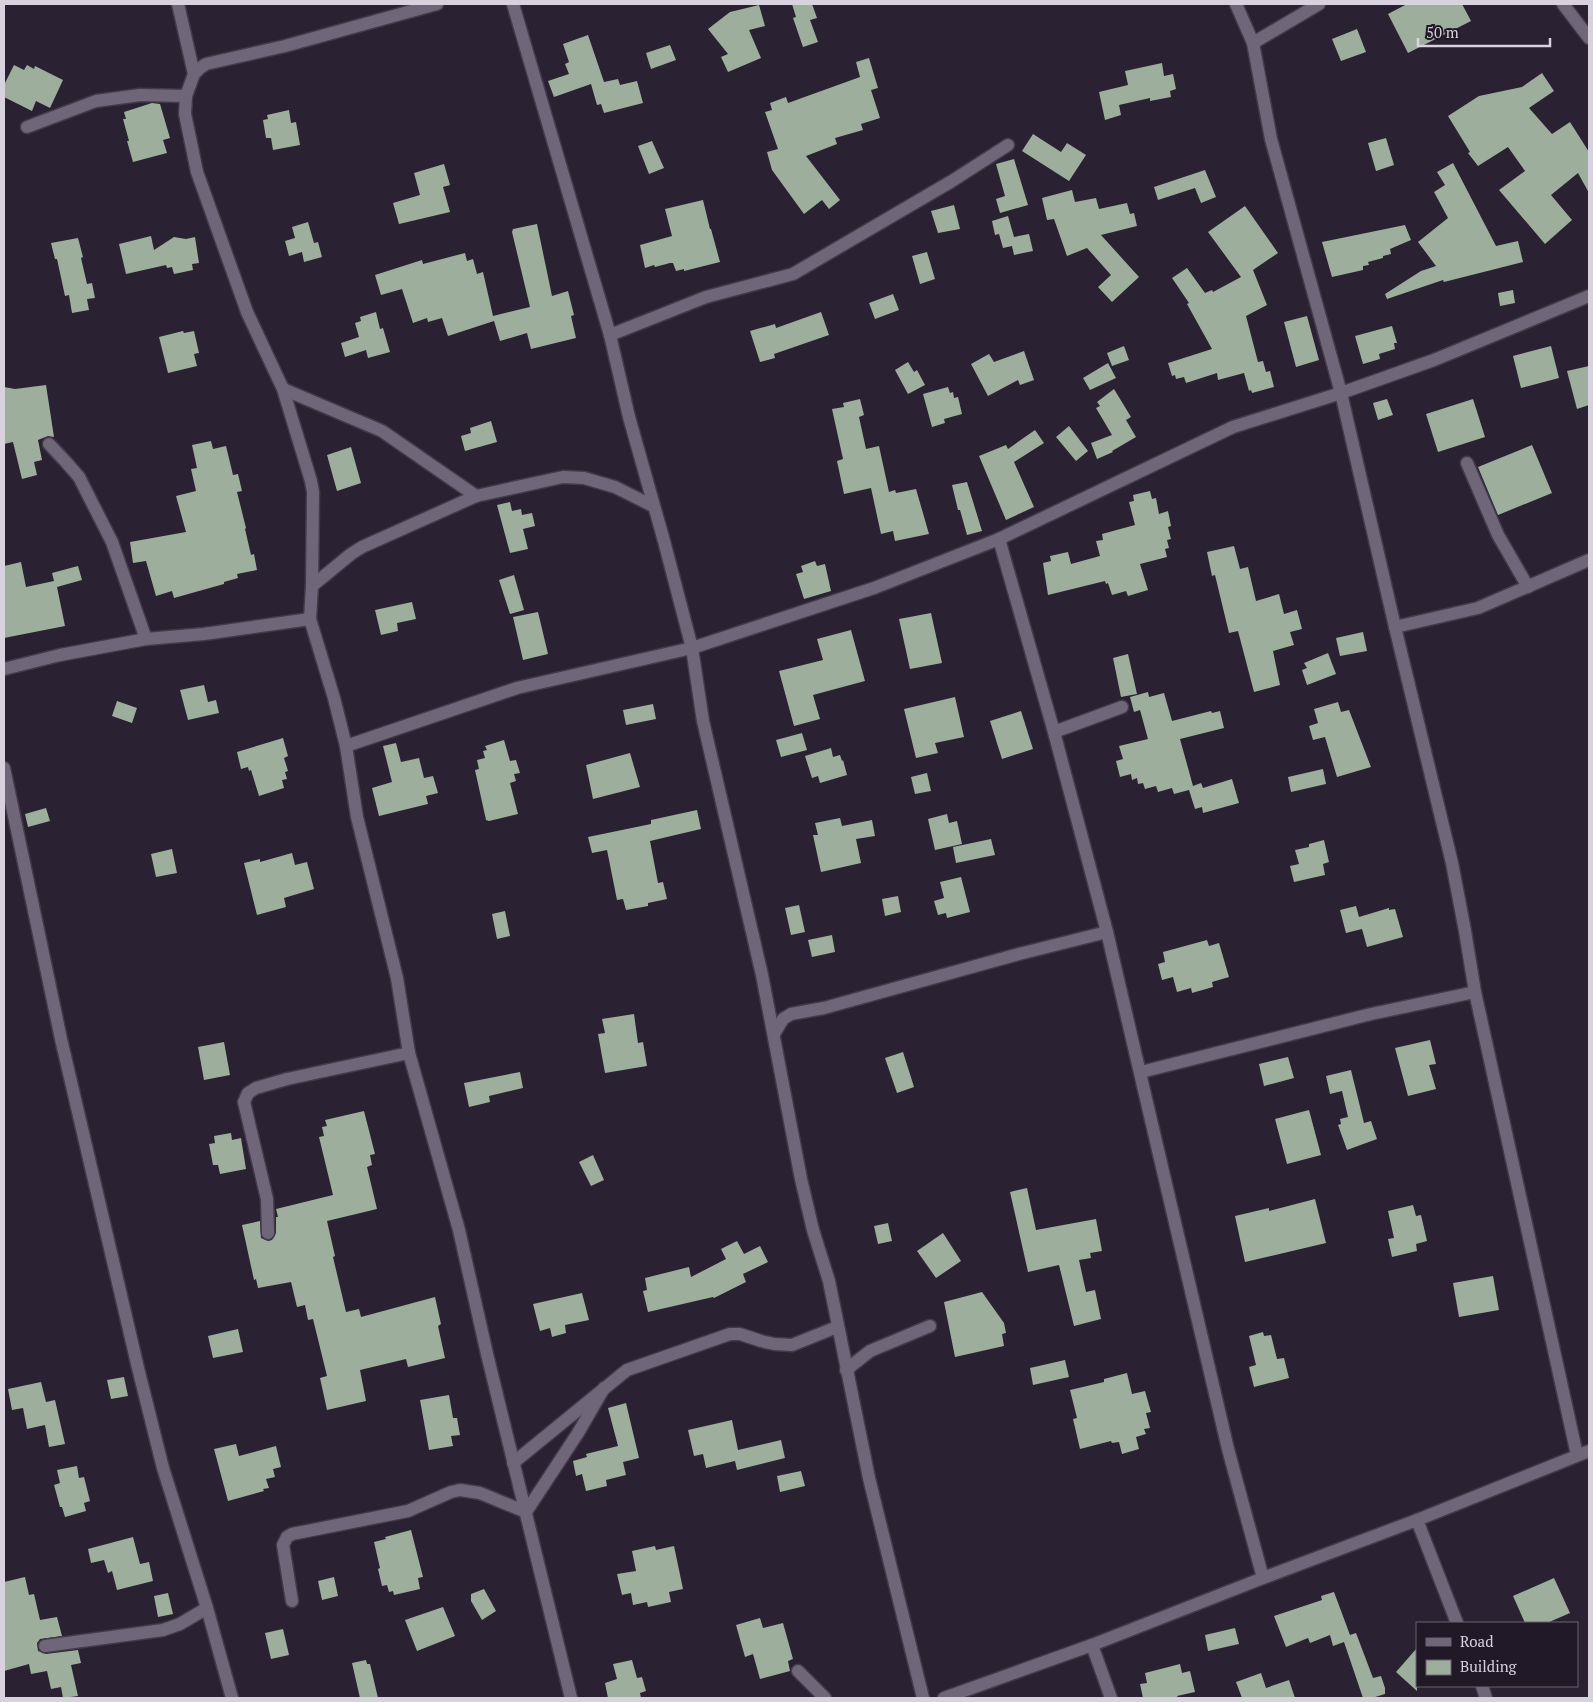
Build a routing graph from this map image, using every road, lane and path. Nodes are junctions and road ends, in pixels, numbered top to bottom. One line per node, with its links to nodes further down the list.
1 (178, 4): 9 (street)
2 (437, 4): 9 (street)
3 (513, 4): 14 (street)
4 (1236, 4): 8 (street)
5 (1319, 4): 8 (street)
6 (1563, 4): 7 (street)
7 (1589, 38)
8 (1253, 43): 16 (street)
9 (194, 74): 10 (street)
10 (186, 96): 11 (street); 15 (street)
11 (27, 127)
12 (1008, 145): 14 (street)
13 (1589, 296): 16 (street)
14 (610, 334): 20 (street)
15 (283, 389): 19 (street); 23 (street)
16 (1341, 393): 21 (street); 26 (street)
17 (49, 444): 27 (street)
18 (1467, 463): 24 (street)
19 (476, 496): 20 (street); 23 (street)
20 (653, 506): 28 (street)
21 (1000, 539): 28 (street); 31 (street)
22 (1589, 560): 24 (street)
23 (312, 586): 25 (street)
24 (1528, 587): 26 (street)
25 (310, 619): 27 (street); 32 (street)
26 (1395, 627): 35 (street)
27 (146, 638): 29 (street)
28 (692, 648): 32 (street); 36 (street)
29 (4, 670)
30 (1122, 707): 31 (street)
31 (1054, 732): 34 (street)
32 (346, 746): 37 (street)
33 (4, 768): 50 (street)
34 (1107, 932): 36 (street); 38 (street)
35 (1475, 992): 38 (street); 44 (street)
36 (774, 1034): 41 (street)
37 (409, 1053): 39 (street); 45 (street)
38 (1140, 1072): 48 (street)
39 (268, 1233)
40 (930, 1326): 42 (street)
41 (837, 1327): 42 (street); 43 (street)
42 (846, 1370): 58 (street)
43 (604, 1388): 45 (street); 46 (street)
44 (1583, 1453): 47 (street)
45 (513, 1462): 46 (street)
46 (526, 1512): 49 (street); 56 (street)
47 (1417, 1520): 48 (street); 51 (street)
48 (1262, 1578): 52 (street)
49 (292, 1600)
50 (207, 1608): 53 (street); 55 (street)
51 (1457, 1622)
52 (1092, 1645): 59 (street); 60 (street)
53 (45, 1646)
54 (798, 1671): 57 (street)
55 (232, 1698)
56 (571, 1698)
57 (825, 1698)
58 (923, 1698)
59 (944, 1698)
60 (1111, 1698)

